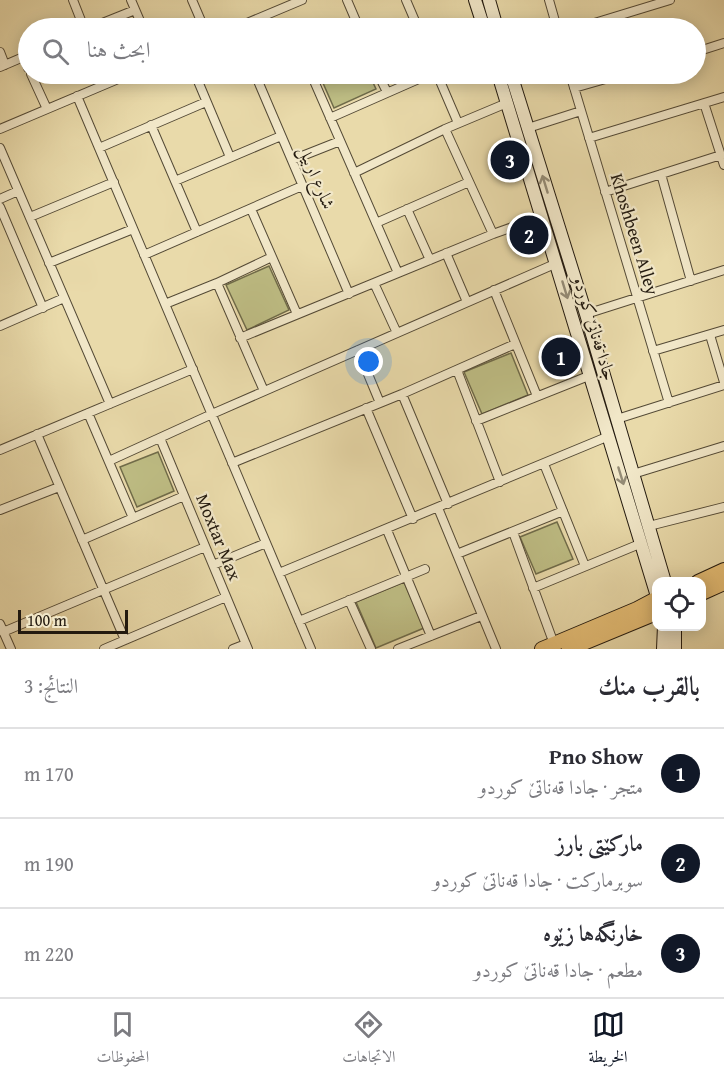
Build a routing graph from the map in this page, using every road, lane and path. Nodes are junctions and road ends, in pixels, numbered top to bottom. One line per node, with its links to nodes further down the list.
1 (73, 0): 13 (street)
2 (131, 0): 11 (street)
3 (192, 0): 16 (street)
4 (302, 0): 17 (street)
5 (347, 0): 18 (street)
6 (406, 0): 19 (street)
7 (475, 0): 20 (street)
8 (489, 0): 21 (street)
9 (549, 0): 22 (street)
10 (670, 0): 12 (street)
11 (135, 10): 14 (street); 15 (street)
12 (614, 17): 23 (street)
13 (80, 18)
14 (115, 18)
15 (139, 18)
16 (200, 18)
17 (260, 18)
18 (355, 18)
19 (414, 18)
20 (481, 18)
21 (494, 18)
22 (554, 18)
23 (611, 18)
24 (724, 43): 25 (street)
25 (706, 49)
26 (0, 52): 28 (street)
27 (18, 59): 28 (street)
28 (3, 66)
29 (36, 84): 48 (street)
30 (106, 84): 43 (street)
31 (199, 84): 45 (street)
32 (259, 84): 56 (street, شارع اربيل)
33 (315, 84): 50 (street)
34 (383, 84): 42 (street)
35 (406, 84): 42 (street)
36 (441, 84): 51 (street)
37 (501, 84): 46 (street, جادا قەناتێ کوردو)
38 (514, 84): 53 (street, جادا قەناتێ کوردو)
39 (573, 84): 41 (street, Khoshbeen Alley)
40 (588, 84): 41 (street)
41 (574, 88): 49 (street, Khoshbeen Alley)
42 (387, 92): 50 (street)
43 (77, 96): 48 (street); 60 (street)
44 (724, 97): 47 (street)
45 (207, 102): 52 (street); 62 (street)
46 (507, 103): 51 (street); 77 (street, جادا قەناتێ کوردو)
47 (704, 103): 57 (street); 61 (street)
48 (47, 109): 54 (street)
49 (581, 111): 53 (street); 57 (street, Khoshbeen Alley)
50 (330, 118): 58 (street)
51 (458, 123): 55 (street)
52 (151, 125): 60 (street); 67 (street)
53 (528, 128): 102 (street, جادا قەناتێ کوردو, one-way to 53)
54 (0, 129)
55 (445, 129): 65 (street); 69 (street)
56 (281, 136): 62 (street); 63 (street, شارع اربيل)
57 (589, 138): 72 (street, Khoshbeen Alley)
58 (340, 141): 63 (street); 65 (street)
59 (0, 148): 71 (street)
60 (99, 148): 68 (street)
61 (721, 155): 64 (street); 66 (street)
62 (230, 157): 67 (street)
63 (292, 160): 70 (street, شارع اربيل)
64 (724, 165)
65 (354, 173): 79 (street)
66 (661, 174): 72 (street); 91 (street)
67 (175, 181): 81 (street)
68 (114, 182): 78 (street); 80 (street)
69 (470, 182): 76 (street); 82 (street)
70 (302, 186): 75 (street); 95 (street, شارع اربيل)
71 (18, 191): 73 (street); 78 (street)
72 (605, 192): 97 (street, Khoshbeen Alley)
73 (0, 199)
74 (0, 207): 100 (street)
75 (251, 209): 81 (street); 85 (street)
76 (407, 209): 79 (street); 86 (street)
77 (543, 216): 82 (street); 88 (street, جادا قەناتێ کوردو)
78 (30, 218): 87 (street)
79 (376, 223): 90 (street)
80 (133, 229): 84 (street); 87 (street)
81 (196, 232): 84 (street)
82 (493, 234): 83 (street)
83 (446, 253): 86 (street); 98 (street)
84 (144, 255): 99 (street)
85 (272, 257): 92 (street); 101 (street)
86 (430, 260): 90 (street)
87 (50, 263): 96 (street)
88 (557, 263): 94 (street); 113 (street, جادا قەناتێ کوردو, one-way to 113)
89 (724, 270): 91 (street)
90 (398, 273): 93 (street)
91 (691, 281): 97 (street)
92 (217, 283): 99 (street); 107 (street)
93 (374, 284): 95 (street); 105 (street)
94 (494, 290): 98 (street); 108 (street)
95 (349, 294): 101 (street)
96 (64, 298): 100 (street); 120 (street)
97 (637, 298): 102 (street); 110 (street, Khoshbeen Alley)
98 (467, 302): 105 (street)
99 (165, 304): 111 (street)
100 (43, 308): 103 (street)
101 (297, 314): 107 (street)
102 (586, 314): 124 (street, جادا قەناتێ کوردو)
103 (0, 326)
104 (724, 330): 106 (street)
105 (397, 333): 109 (street)
106 (710, 335): 110 (street); 114 (street)
107 (240, 338): 115 (street)
108 (515, 344): 112 (street); 117 (street)
109 (358, 350): 115 (street); 118 (street)
110 (653, 351): 119 (street, Khoshbeen Alley)
111 (193, 369): 120 (street); 123 (street)
112 (457, 370): 116 (street); 125 (street)
113 (591, 375): 117 (street); 127 (street, جادا قەناتێ کوردو)
114 (724, 384): 119 (street)
115 (264, 391): 123 (street)
116 (402, 394): 118 (street); 138 (street)
117 (537, 396): 125 (street)
118 (380, 403): 121 (street)
119 (669, 403): 124 (street)
120 (110, 404): 122 (street)
121 (366, 408): 132 (street); 144 (street)
122 (88, 413): 126 (street); 131 (street)
123 (212, 414): 128 (street); 132 (street)
124 (617, 419): 134 (street, جادا قەناتێ کوردو)
125 (476, 421): 135 (street)
126 (37, 434): 130 (street); 136 (street)
127 (609, 436): 133 (street); 150 (street, جادا قەناتێ کوردو, one-way to 150)
128 (160, 438): 131 (street); 137 (street, Moxtar Max)
129 (724, 447): 134 (street)
130 (0, 450)
131 (109, 461): 143 (street)
132 (232, 463): 149 (street)
133 (544, 464): 135 (street); 142 (street)
134 (633, 474): 145 (street, جادا قەناتێ کوردو)
135 (500, 482): 138 (street)
136 (59, 487): 141 (street); 148 (street)
137 (184, 496): 143 (street); 151 (street, Moxtar Max)
138 (448, 504): 140 (street)
139 (724, 507): 145 (street)
140 (438, 508): 144 (street); 152 (street)
141 (0, 510)
142 (563, 511): 147 (street); 154 (street)
143 (133, 518): 148 (street)
144 (413, 519): 146 (street)
145 (649, 526): 160 (street, جادا قەناتێ کوردو)
146 (387, 530): 157 (street); 158 (street)
147 (513, 532): 152 (street); 163 (street)
148 (82, 540): 164 (street)
149 (266, 543): 153 (street); 157 (street)
150 (642, 543): 154 (street); 159 (street, جادا قەناتێ کوردو)
151 (205, 547): 153 (street, Moxtar Max); 164 (street)
152 (457, 554): 170 (street)
153 (213, 565): 166 (street, Moxtar Max)
154 (585, 566): 163 (street)
155 (425, 569): 158 (street)
156 (724, 570): 161 (main road)
157 (279, 573): 171 (street)
158 (406, 577): 167 (street); 175 (street)
159 (652, 577)
160 (664, 577)
161 (706, 578)
162 (724, 583): 165 (main road)
163 (533, 588): 178 (street)
164 (103, 589): 172 (street); 176 (street)
165 (706, 591)
166 (226, 597): 176 (street); 177 (street, Moxtar Max)
167 (349, 600): 171 (street); 183 (street)
168 (652, 602): 178 (main road)
169 (652, 615): 186 (main road)
170 (481, 616): 175 (street); 185 (street)
171 (299, 621): 182 (street)
172 (2, 628): 179 (street)
173 (664, 631): 187 (street)
174 (675, 631): 188 (street)
175 (431, 636): 184 (street)
176 (125, 640): 180 (street)
177 (247, 646): 181 (street)
178 (548, 647)
179 (11, 649)
180 (104, 649)
181 (233, 649)
182 (311, 649)
183 (371, 649)
184 (398, 649)
185 (496, 649)
186 (569, 649)
187 (663, 649)
188 (675, 649)

